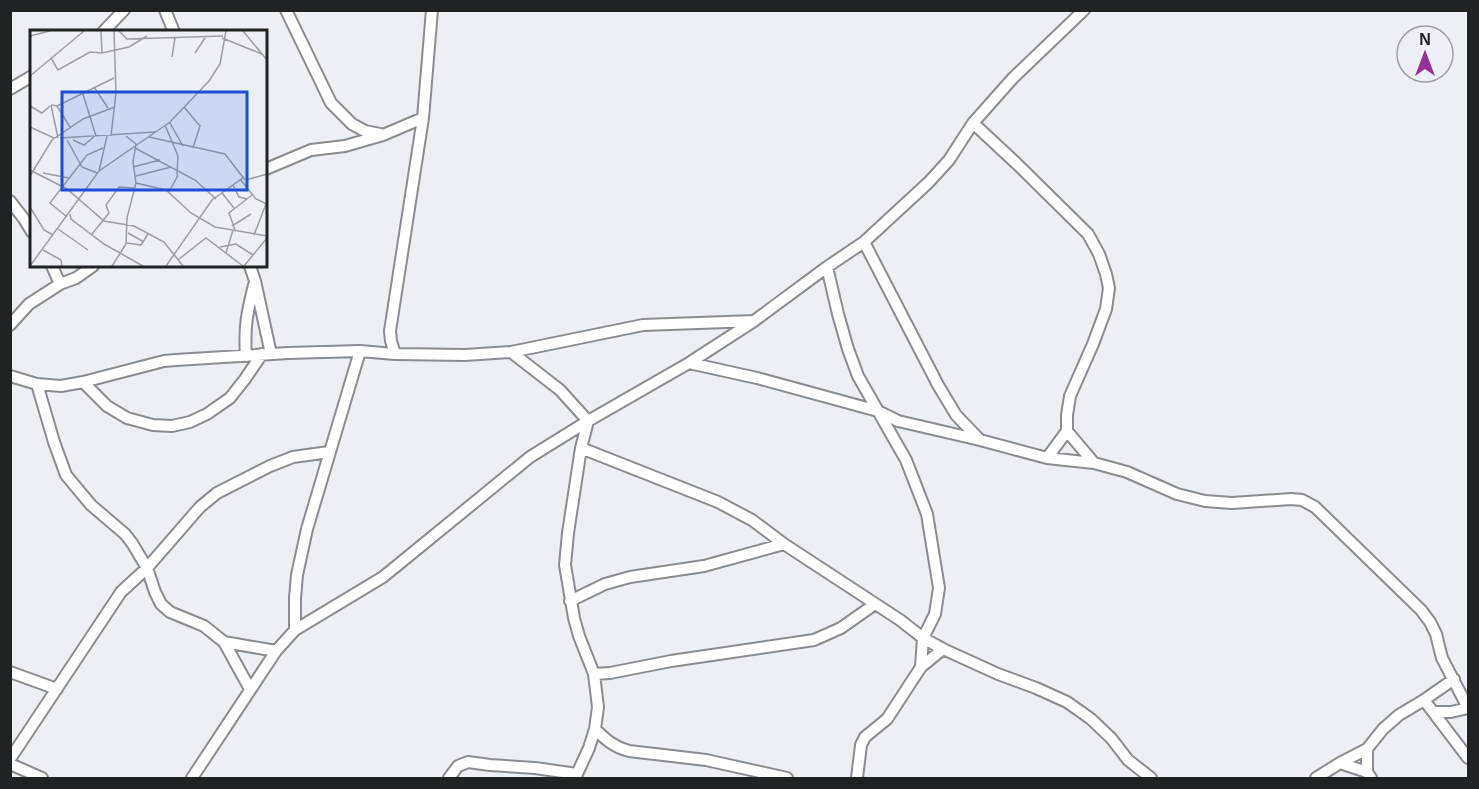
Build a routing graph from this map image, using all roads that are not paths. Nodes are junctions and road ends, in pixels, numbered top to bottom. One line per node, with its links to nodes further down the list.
1 (124, 10): 6 (street)
2 (165, 10): 7 (street)
3 (286, 10): 12 (street)
4 (432, 10): 10 (street)
5 (1084, 10): 11 (street)
6 (105, 30)
7 (173, 30)
8 (30, 77): 9 (street)
9 (10, 89)
10 (423, 118): 12 (street); 28 (street)
11 (973, 123): 16 (street); 36 (street)
12 (383, 135): 13 (street)
13 (267, 169)
14 (10, 201): 15 (street)
15 (30, 229)
16 (864, 242): 20 (street); 37 (street)
17 (52, 267): 22 (street)
18 (92, 267): 22 (street)
19 (250, 267): 21 (street)
20 (827, 267): 23 (street); 34 (street)
21 (255, 281): 27 (street); 29 (street)
22 (60, 284): 24 (street)
23 (754, 321): 26 (street); 30 (street)
24 (10, 326)
25 (360, 351): 27 (street); 28 (street); 39 (street)
26 (511, 352): 28 (street); 35 (street)
27 (266, 354): 29 (street); 32 (street)
28 (395, 354)
29 (246, 356): 32 (street)
30 (689, 363): 34 (street); 35 (street)
31 (10, 376): 33 (street)
32 (83, 382): 33 (street)
33 (37, 384): 43 (street)
34 (878, 411): 37 (street); 47 (street)
35 (588, 421): 38 (street); 46 (street)
36 (1067, 431): 40 (street); 41 (street)
37 (980, 440): 40 (street)
38 (581, 448): 42 (street); 44 (street)
39 (329, 452): 43 (street); 46 (street)
40 (1047, 458): 41 (street)
41 (1094, 463): 54 (street)
42 (784, 544): 44 (street); 45 (street)
43 (147, 568): 48 (street); 55 (street)
44 (570, 601): 53 (street)
45 (875, 604): 47 (street); 53 (street)
46 (295, 630): 50 (street)
47 (923, 638): 49 (street); 51 (street)
48 (224, 642): 50 (street); 56 (street)
49 (943, 649): 51 (street); 73 (street)
50 (276, 651): 56 (street)
51 (921, 667): 72 (street)
52 (10, 672): 55 (street)
53 (594, 674): 60 (street)
54 (1454, 679): 57 (street); 58 (street)
55 (57, 689): 63 (street)
56 (250, 689): 69 (street)
57 (1424, 700): 59 (street); 61 (street)
58 (1468, 708): 59 (street)
59 (1435, 712): 62 (street)
60 (595, 729): 67 (street); 71 (street)
61 (1367, 749): 64 (street); 66 (street)
62 (1468, 758)
63 (10, 759)
64 (1340, 763): 66 (street); 74 (street)
65 (10, 764): 68 (street)
66 (1369, 775)
67 (577, 776): 70 (street)
68 (42, 778)
69 (192, 778)
70 (449, 778)
71 (787, 778)
72 (858, 778)
73 (1151, 778)
74 (1316, 778)

